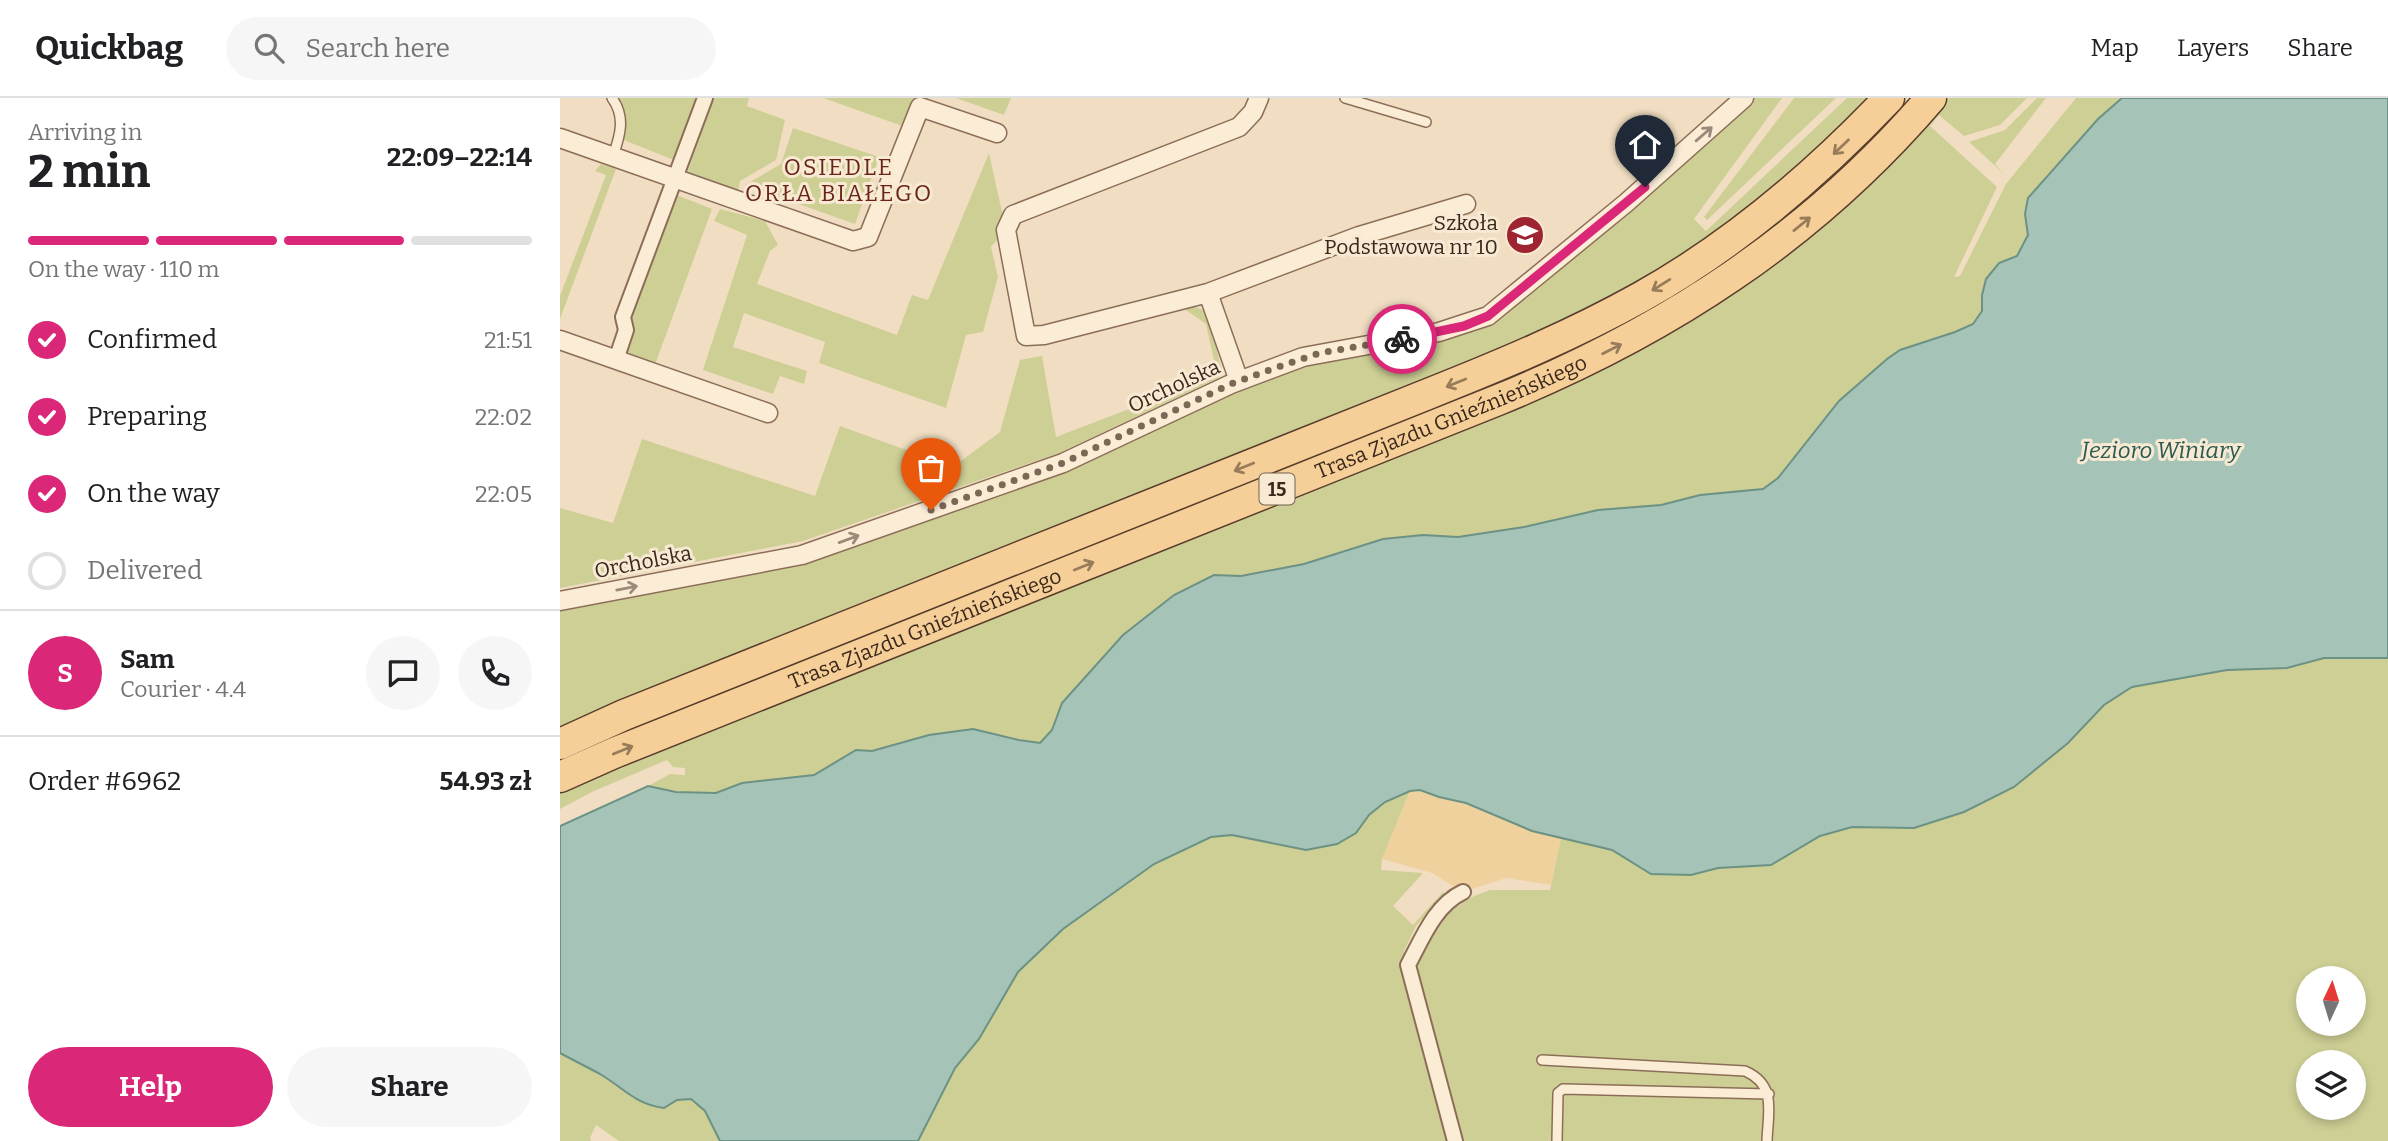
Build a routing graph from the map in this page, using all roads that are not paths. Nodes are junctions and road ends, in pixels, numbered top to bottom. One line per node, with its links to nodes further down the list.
1 (612, 98): 11 (lane)
2 (705, 98): 12 (street)
3 (1259, 98): 14 (street)
4 (1345, 98): 8 (lane)
5 (1744, 98): 17 (street, Orcholska, one-way to 5)
6 (1889, 98): 20 (main road, Trasa Zjazdu Gnieźnieńskiego / 15, one-way to 20)
7 (1931, 98): 21 (main road, Trasa Zjazdu Gnieźnieńskiego / 15, one-way to 7)
8 (1426, 122)
9 (997, 133): 12 (street)
10 (560, 138): 11 (street)
11 (613, 156): 12 (street)
12 (676, 178): 16 (street)
13 (1466, 204): 14 (street)
14 (1209, 293): 17 (street)
15 (560, 340): 16 (street)
16 (614, 352): 18 (street)
17 (1239, 381): 19 (street, Orcholska, one-way to 17)
18 (768, 413)
19 (560, 601)
20 (560, 744)
21 (560, 777)
22 (1463, 892): 25 (street)
23 (1542, 1060): 24 (lane)
24 (1769, 1094): 26 (lane); 27 (lane)
25 (1455, 1141)
26 (1557, 1141)
27 (1767, 1141)

